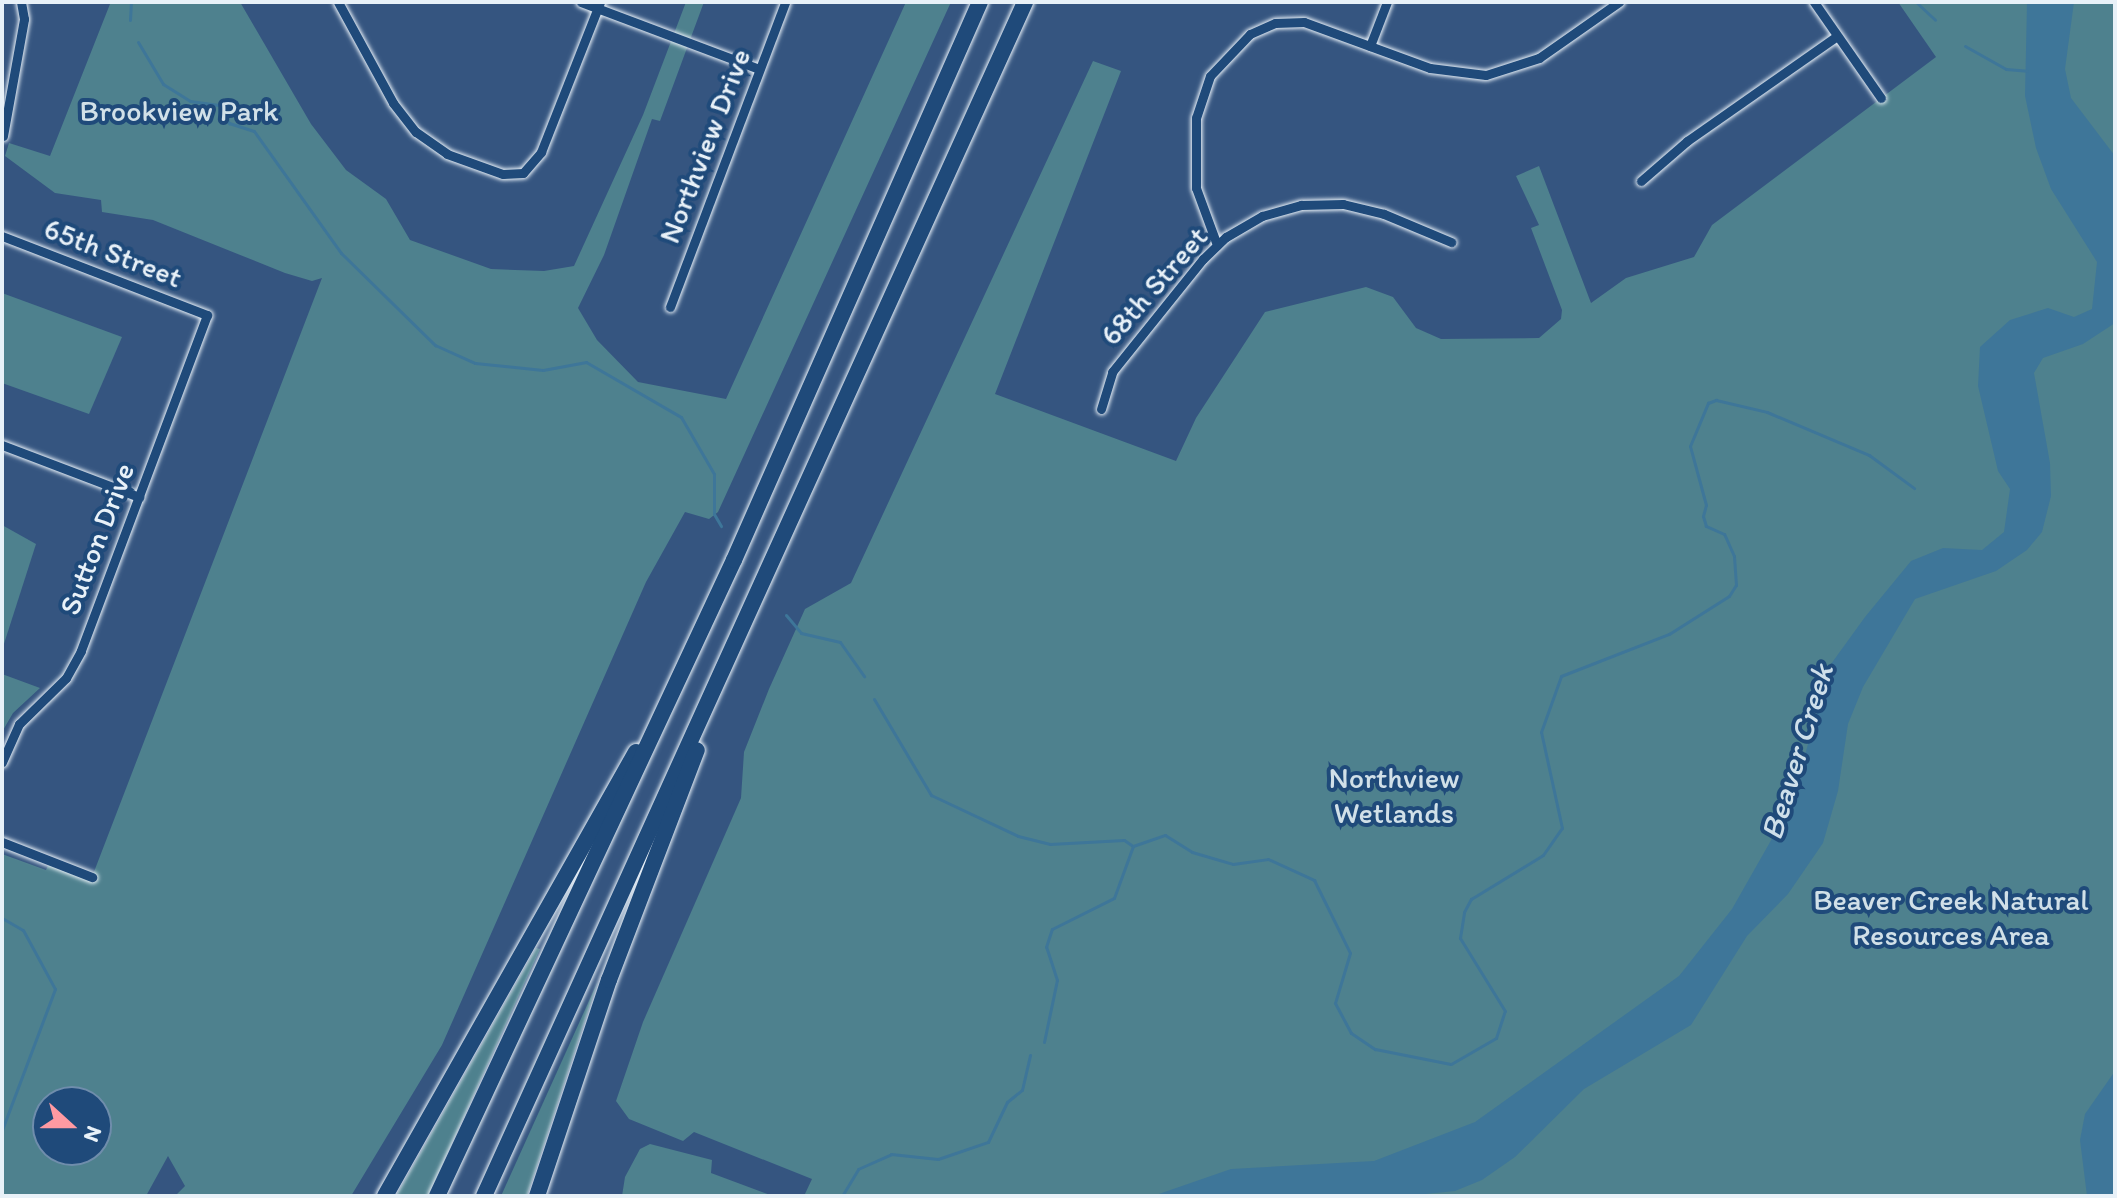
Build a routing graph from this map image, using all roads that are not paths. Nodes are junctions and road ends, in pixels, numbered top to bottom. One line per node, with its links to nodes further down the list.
1 (21, 2): 15 (street)
2 (338, 2): 10 (street)
3 (581, 2): 10 (street)
4 (785, 2): 13 (street, Northview Drive)
5 (980, 2): 26 (highway)
6 (1025, 2): 25 (highway)
7 (1387, 2): 12 (street)
8 (1619, 2): 12 (street)
9 (1814, 2): 11 (street)
10 (599, 5): 13 (street)
11 (1837, 36): 14 (street); 16 (street)
12 (1370, 46): 19 (street)
13 (759, 69): 20 (street, Northview Drive)
14 (1881, 98)
15 (3, 136)
16 (1641, 181)
17 (2, 236): 21 (street, 65th Street)
18 (1451, 242): 19 (street, 68th Street)
19 (1217, 245): 22 (street, 68th Street)
20 (670, 307)
21 (207, 315): 24 (street, Sutton Drive)
22 (1101, 409)
23 (2, 445): 24 (street)
24 (139, 497): 27 (street, Sutton Drive)
25 (757, 595): 32 (highway); 33 (highway)
26 (661, 719): 30 (highway); 31 (highway)
27 (2, 762)
28 (2, 842): 29 (street)
29 (92, 877)
30 (385, 1196)
31 (437, 1196)
32 (484, 1196)
33 (537, 1196)

